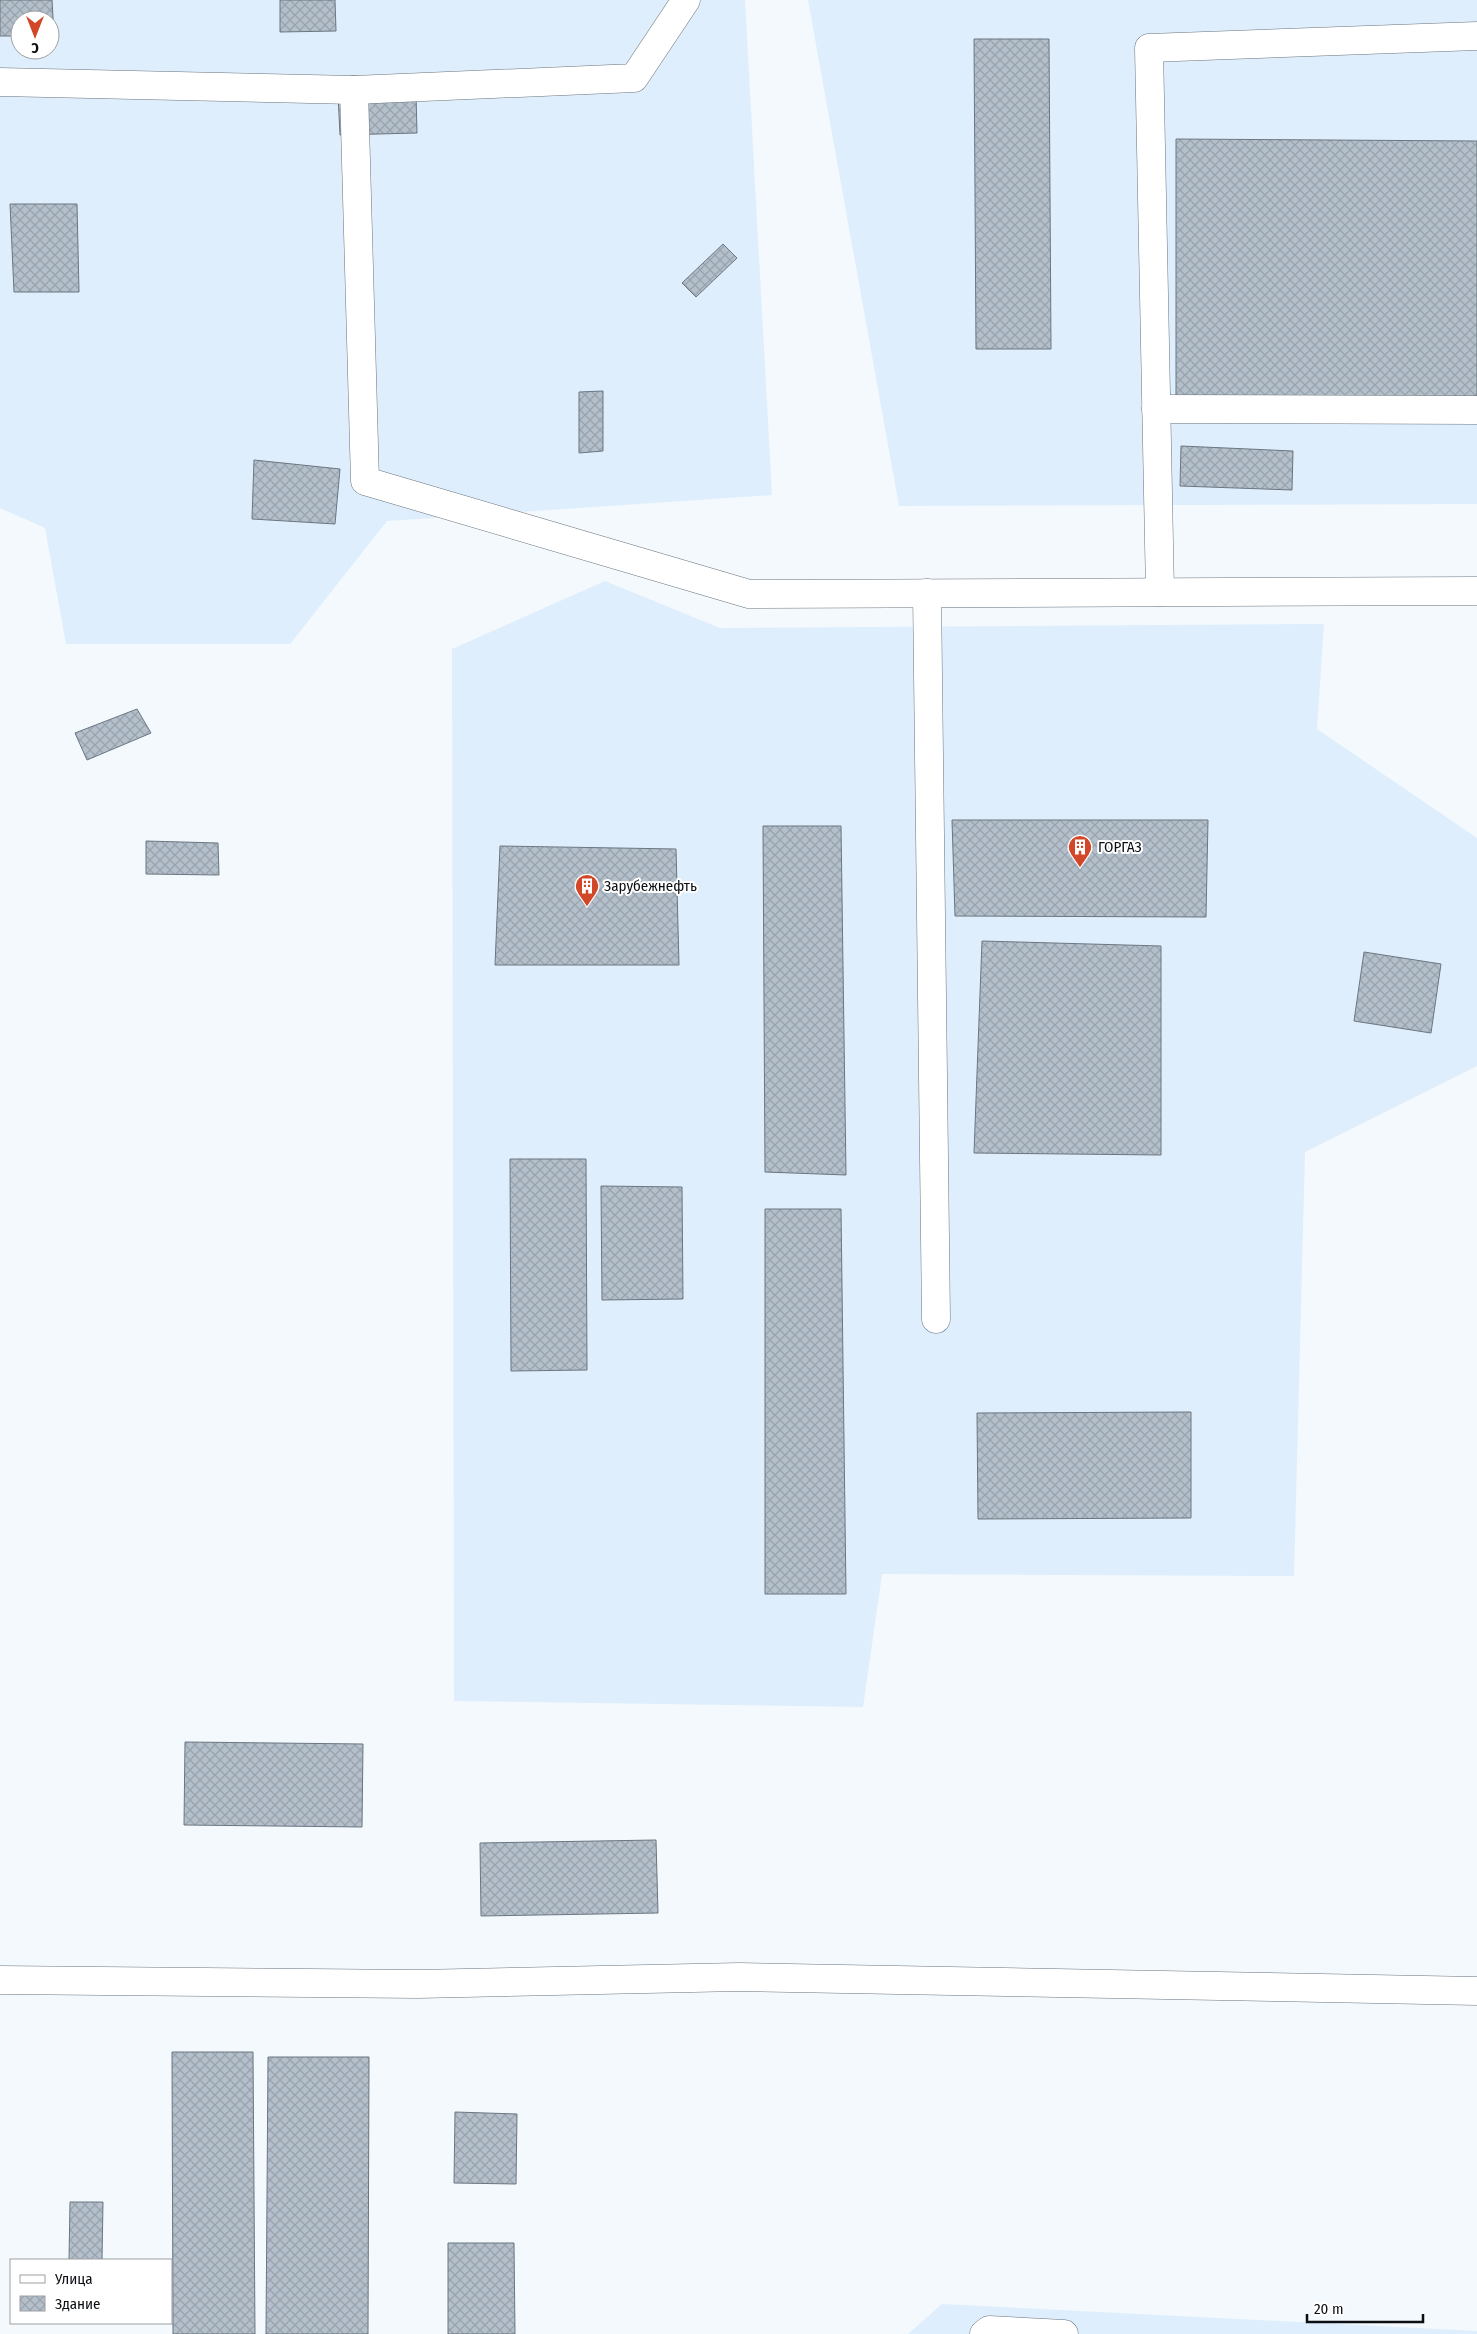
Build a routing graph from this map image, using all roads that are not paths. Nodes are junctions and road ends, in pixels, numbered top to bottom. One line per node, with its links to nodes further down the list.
1 (686, 0): 4 (street)
2 (1477, 36): 5 (street)
3 (0, 82): 4 (street)
4 (354, 90): 9 (street)
5 (1156, 409): 6 (street); 8 (street)
6 (1477, 410)
7 (1477, 591): 8 (street)
8 (1160, 592): 9 (street)
9 (927, 593): 10 (street)
10 (936, 1319)
11 (0, 1980): 12 (street)
12 (1477, 1991)
13 (984, 2334): 14 (street)
14 (1064, 2334)

